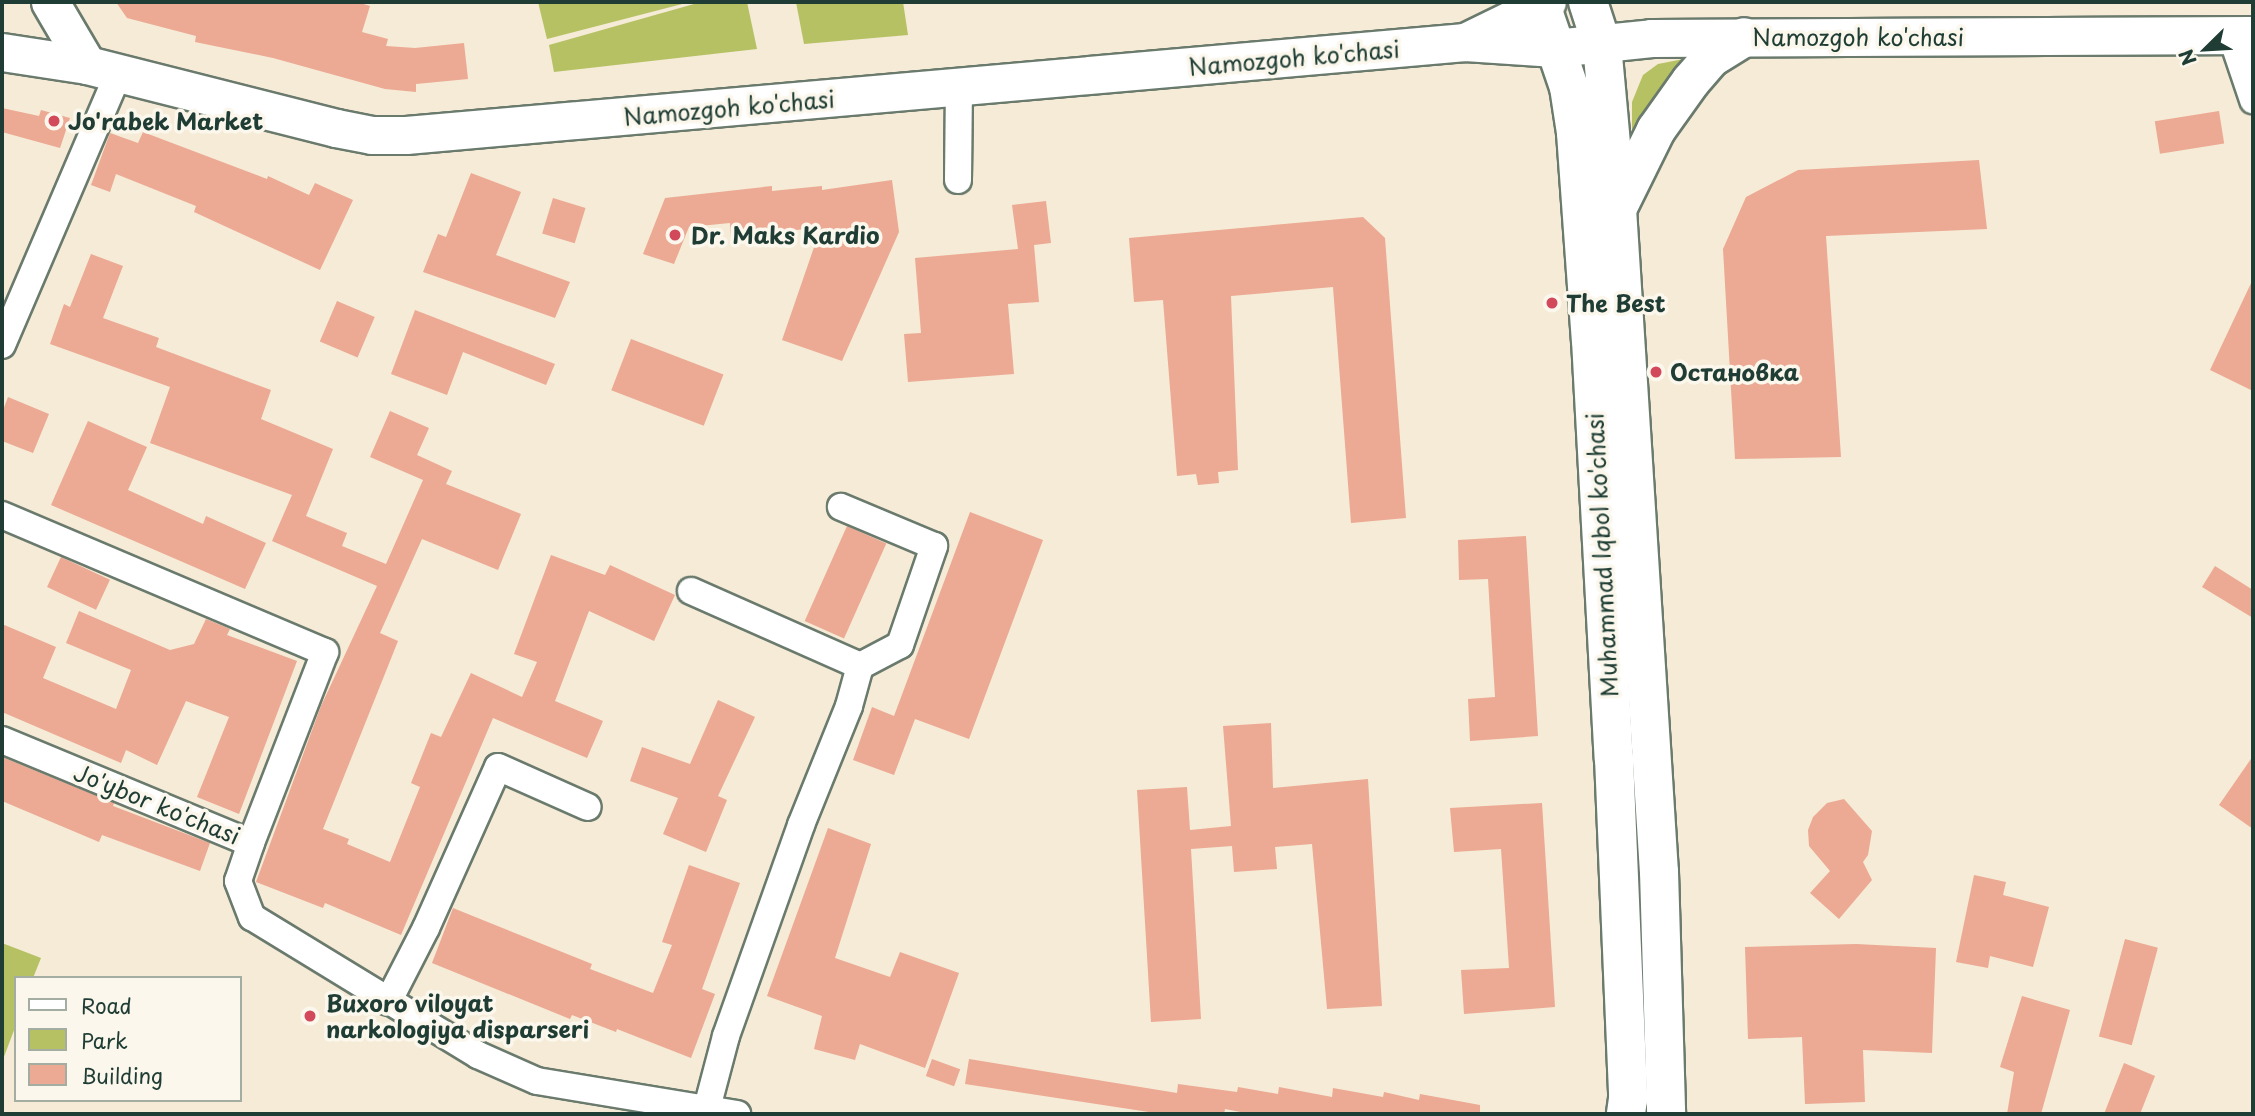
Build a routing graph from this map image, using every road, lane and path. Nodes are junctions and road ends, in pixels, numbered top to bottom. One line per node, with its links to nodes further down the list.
1 (50, 2): 10 (street)
2 (1543, 2): 6 (street, Namozgoh ko'chasi); 8 (main road, Muhammad Iqbol ko'chasi)
3 (1588, 2): 7 (main road, Muhammad Iqbol ko'chasi)
4 (2242, 35): 5 (street, Namozgoh ko'chasi); 12 (street)
5 (1744, 37): 7 (street, Namozgoh ko'chasi); 14 (main road)
6 (1465, 42): 8 (street, Namozgoh ko'chasi); 11 (street, Namozgoh ko'chasi)
7 (1602, 45): 8 (street, Namozgoh ko'chasi); 14 (main road, Muhammad Iqbol ko'chasi)
8 (1555, 48): 26 (main road, Muhammad Iqbol ko'chasi)
9 (2, 52): 10 (street, Namozgoh ko'chasi)
10 (102, 69): 11 (street, Namozgoh ko'chasi); 15 (street)
11 (959, 86): 13 (street)
12 (2253, 100)
13 (958, 180)
14 (1617, 209): 27 (main road, Muhammad Iqbol ko'chasi)
15 (2, 345)
16 (841, 507): 19 (street)
17 (2, 515): 22 (street)
18 (691, 591): 19 (street)
19 (860, 666): 24 (street)
20 (2, 740): 22 (street, Jo'ybor ko'chasi)
21 (588, 807): 23 (street)
22 (251, 843): 23 (street, Jo'ybor ko'chasi)
23 (388, 1002): 24 (street, Jo'ybor ko'chasi)
24 (707, 1108): 25 (street, Jo'ybor ko'chasi)
25 (737, 1114)
26 (1626, 1114)
27 (1666, 1114)

